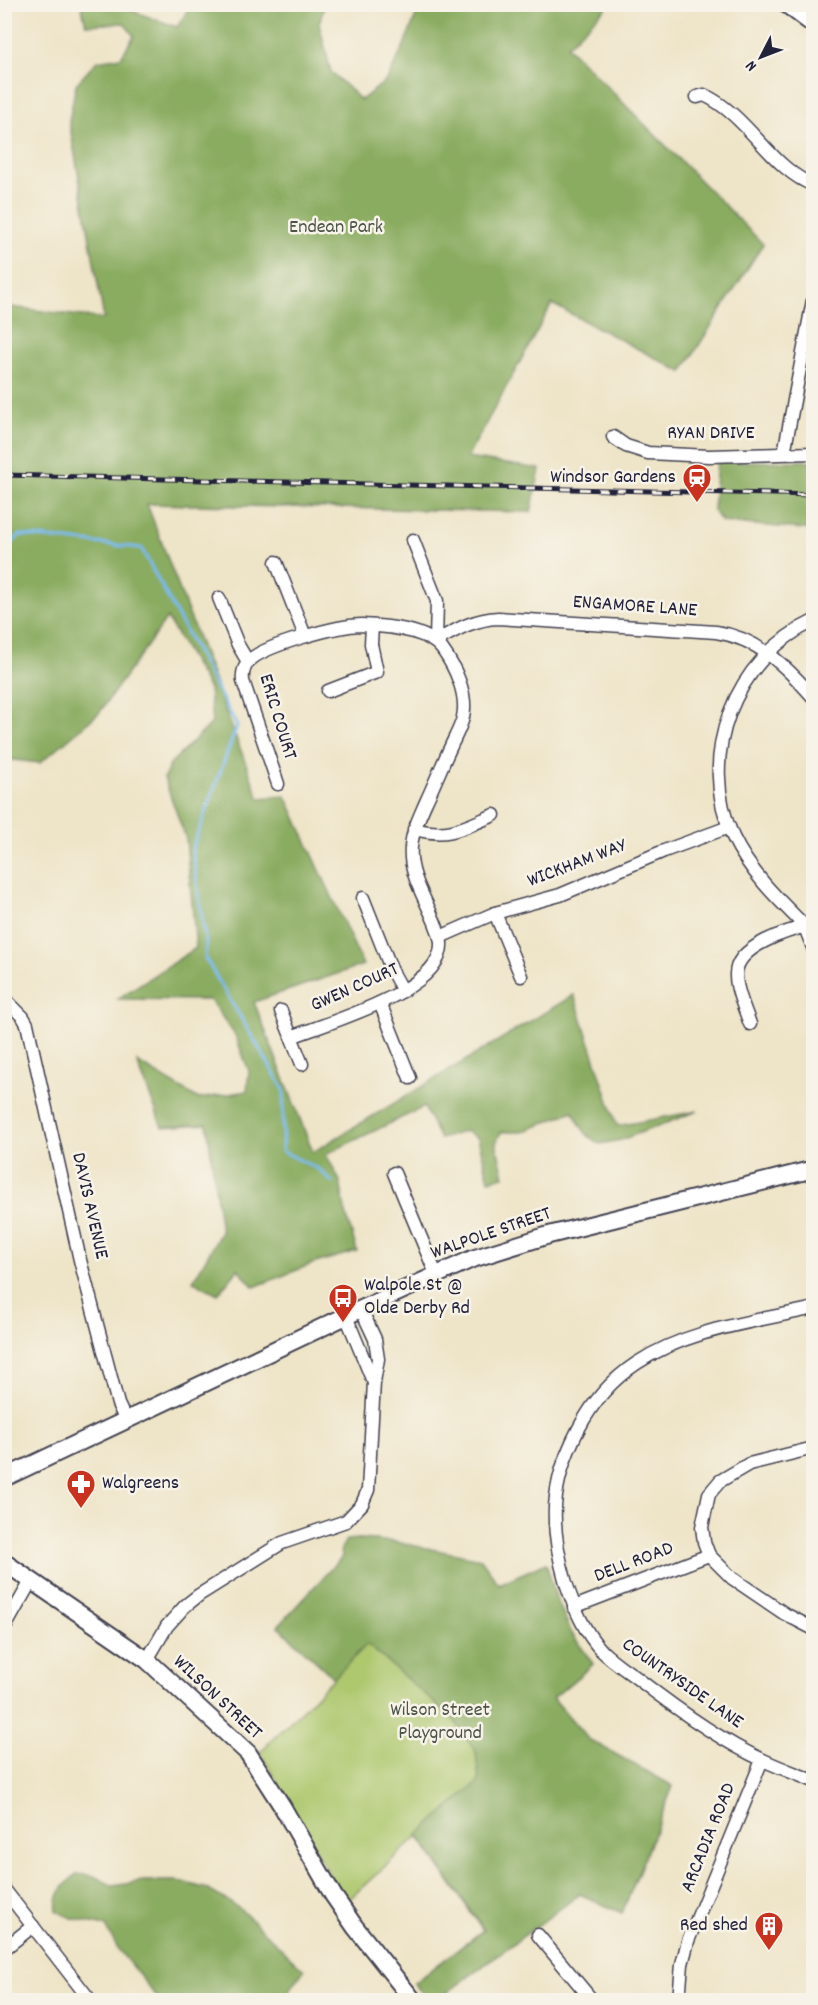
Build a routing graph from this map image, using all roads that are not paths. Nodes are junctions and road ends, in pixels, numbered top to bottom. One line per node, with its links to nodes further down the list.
1 (786, 4): 2 (main road)
2 (813, 25)
3 (697, 97): 4 (street)
4 (813, 185)
5 (813, 295): 7 (street)
6 (613, 437): 7 (street, RYAN DRIVE)
7 (784, 453): 8 (street, RYAN DRIVE)
8 (813, 453)
9 (413, 540): 15 (street)
10 (276, 562): 14 (street)
11 (219, 598): 17 (street)
12 (813, 621): 16 (street)
13 (372, 626): 14 (street); 15 (street); 18 (street)
14 (305, 636): 17 (street)
15 (436, 641): 16 (street, ENGAMORE LANE); 23 (street)
16 (768, 654): 19 (street, ENGAMORE LANE); 22 (street)
17 (248, 662): 20 (street, ERIC COURT)
18 (328, 691)
19 (813, 698)
20 (278, 784)
21 (494, 815): 23 (street)
22 (729, 827): 25 (street, WICKHAM WAY); 26 (street)
23 (414, 829): 27 (street)
24 (363, 898): 30 (street)
25 (495, 913): 27 (street, WICKHAM WAY); 29 (street)
26 (811, 929): 28 (street); 34 (street)
27 (440, 937): 30 (street, GWEN COURT)
28 (813, 950)
29 (520, 976)
30 (403, 991): 32 (street, GWEN COURT)
31 (7, 1000): 44 (street, DAVIS AVENUE)
32 (380, 1003): 35 (street, GWEN COURT); 37 (street)
33 (281, 1011): 35 (street)
34 (750, 1024)
35 (291, 1037): 36 (street)
36 (302, 1064)
37 (410, 1078)
38 (813, 1169): 40 (main road, WALPOLE STREET)
39 (394, 1173): 40 (street)
40 (436, 1274): 42 (main road, WALPOLE STREET)
41 (813, 1308): 50 (street, COUNTRYSIDE LANE)
42 (354, 1313): 43 (street); 43 (street); 44 (main road, WALPOLE STREET)
43 (374, 1382): 53 (street)
44 (126, 1421): 46 (main road, WALPOLE STREET)
45 (813, 1448): 47 (street)
46 (4, 1478)
47 (709, 1555): 50 (street, DELL ROAD); 52 (street)
48 (4, 1562): 49 (main road, WILSON STREET)
49 (31, 1581): 51 (street); 53 (main road, WILSON STREET)
50 (574, 1607): 54 (street, COUNTRYSIDE LANE)
51 (4, 1629)
52 (813, 1629)
53 (147, 1660): 61 (main road, WILSON STREET)
54 (762, 1760): 55 (street, COUNTRYSIDE LANE); 63 (street, ARCADIA ROAD)
55 (813, 1781)
56 (4, 1889): 57 (street)
57 (33, 1926): 59 (street); 60 (street)
58 (538, 1935): 62 (street)
59 (4, 1949)
60 (90, 2001)
61 (413, 2001)
62 (592, 2001)
63 (679, 2001)

